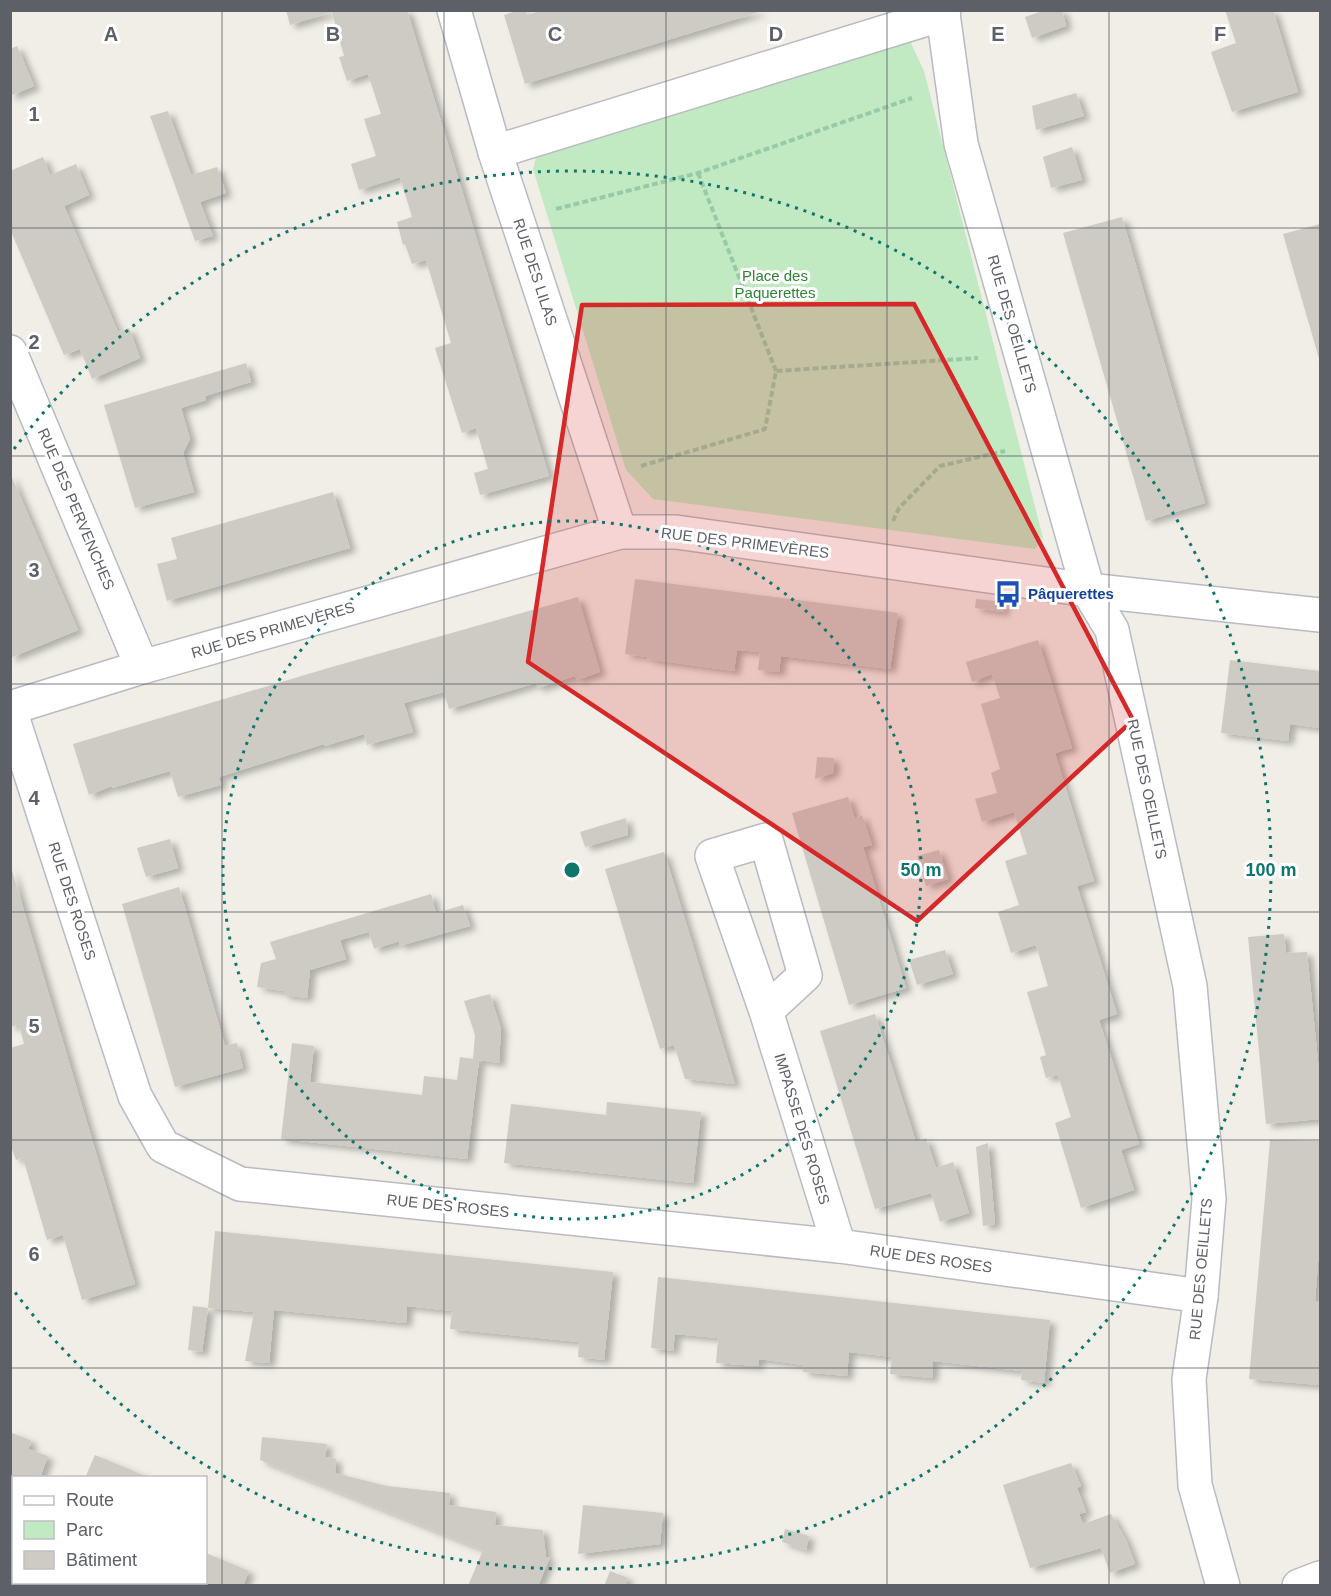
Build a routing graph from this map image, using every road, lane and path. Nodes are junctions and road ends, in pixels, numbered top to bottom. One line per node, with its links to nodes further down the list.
1 (454, 10): 4 (street, RUE DES LILAS)
2 (943, 12): 3 (street, RUE DES OEILLETS); 4 (street)
3 (953, 84): 5 (path); 8 (street, RUE DES OEILLETS)
4 (495, 152): 6 (street, RUE DES LILAS)
5 (698, 173): 6 (path); 9 (path)
6 (518, 220): 11 (street, RUE DES LILAS)
7 (10, 352): 16 (street, RUE DES PERVENCHES)
8 (1020, 352): 9 (path); 10 (street, RUE DES OEILLETS)
9 (776, 371): 11 (path)
10 (1046, 441): 13 (path); 14 (street, RUE DES OEILLETS)
11 (602, 476): 12 (street, RUE DES LILAS)
12 (620, 532): 13 (street, RUE DES PRIMEVÈRES); 16 (street, RUE DES PRIMEVÈRES)
13 (876, 560): 14 (street, RUE DES PRIMEVÈRES)
14 (1088, 590): 15 (street, RUE DES PRIMEVÈRES); 20 (street, RUE DES OEILLETS)
15 (1320, 615)
16 (142, 667): 17 (street, RUE DES PRIMEVÈRES)
17 (10, 709): 19 (street, RUE DES ROSES)
18 (766, 1011): 18 (street, IMPASSE DES ROSES); 19 (street, IMPASSE DES ROSES)
19 (839, 1246): 20 (street, RUE DES ROSES)
20 (1201, 1296): 22 (street, RUE DES OEILLETS)
21 (1320, 1578): 23 (street)
22 (1223, 1586)
23 (1299, 1586)

